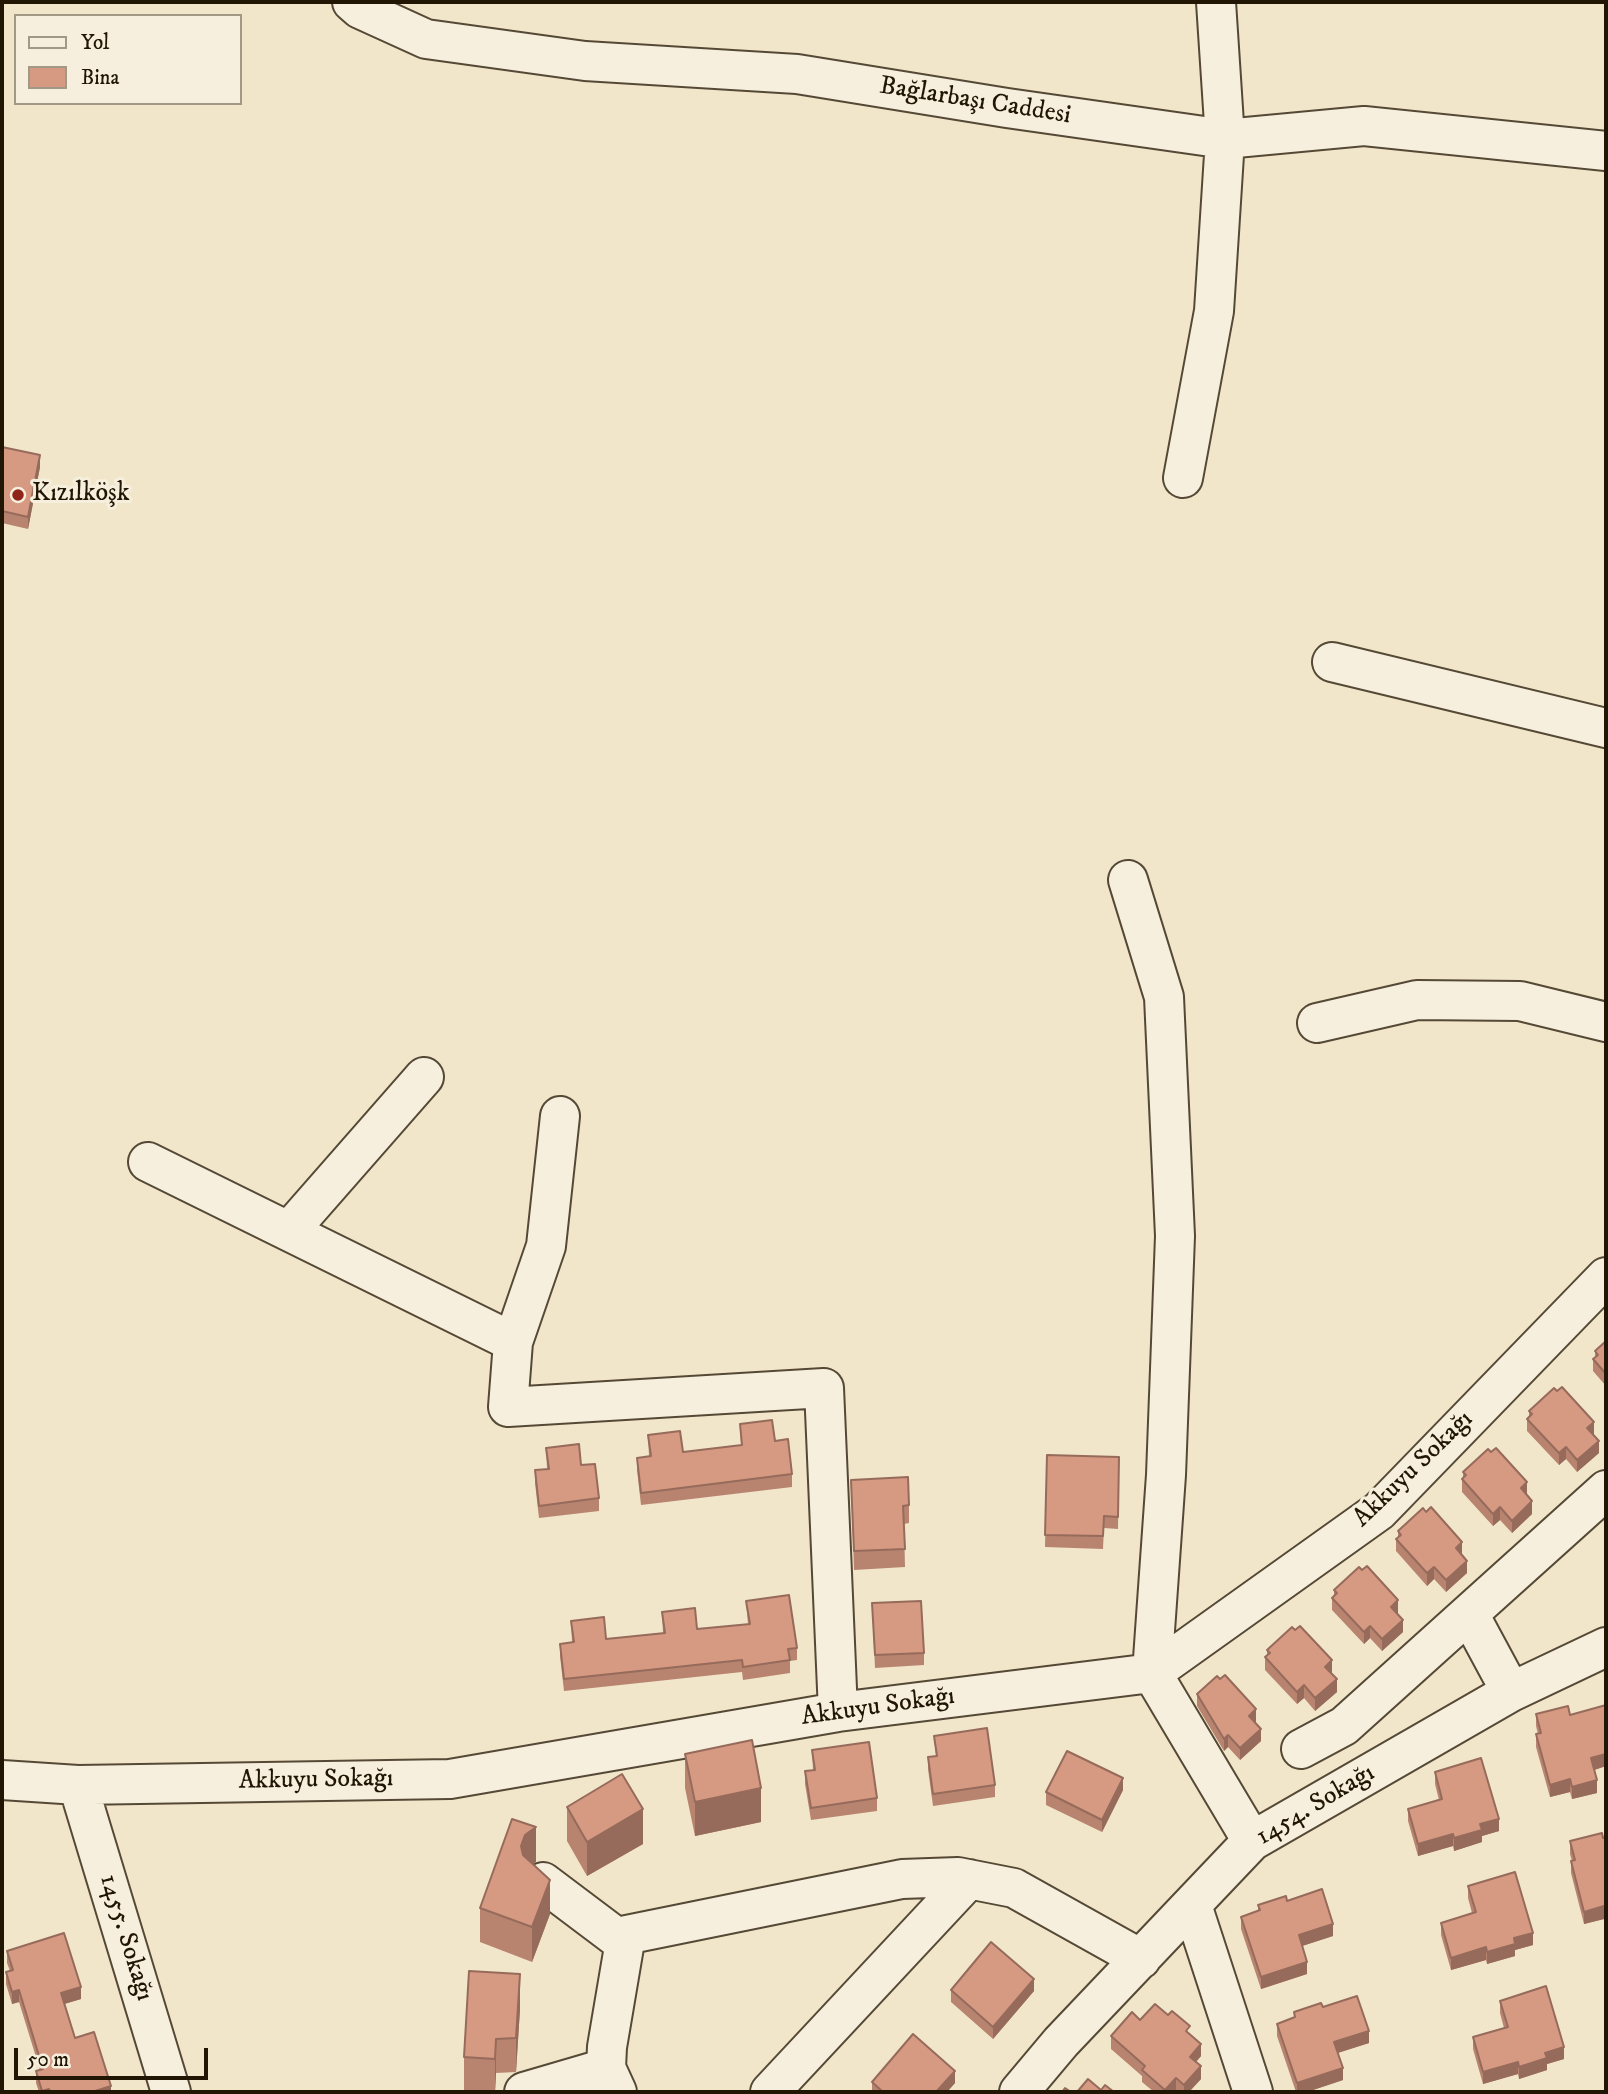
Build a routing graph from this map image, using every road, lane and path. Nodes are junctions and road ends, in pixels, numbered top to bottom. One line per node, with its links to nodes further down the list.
1 (352, 2): 3 (street, Bağlarbaşı Caddesi)
2 (1216, 2): 3 (street)
3 (1225, 139): 4 (street, Bağlarbaşı Caddesi); 5 (street)
4 (1606, 152)
5 (1183, 478)
6 (1332, 662): 7 (street)
7 (1606, 728)
8 (1128, 880): 20 (street)
9 (1606, 1022): 10 (street)
10 (1317, 1023)
11 (424, 1077): 14 (street)
12 (560, 1116): 16 (street)
13 (148, 1162): 14 (street)
14 (289, 1231): 16 (street)
15 (1606, 1277): 20 (street, Akkuyu Sokağı)
16 (513, 1342): 22 (street)
17 (1606, 1490): 18 (street)
18 (1469, 1614): 21 (street); 23 (street)
19 (1606, 1647): 21 (street, 1454. Sokağı)
20 (1152, 1673): 22 (street, Akkuyu Sokağı); 26 (street)
21 (1511, 1692): 26 (street, 1454. Sokağı)
22 (838, 1712): 25 (street, Akkuyu Sokağı)
23 (1301, 1749)
24 (2, 1780): 25 (street, Akkuyu Sokağı)
25 (79, 1785): 33 (street, 1455. Sokağı)
26 (1252, 1841): 29 (street, 1454. Sokağı)
27 (969, 1879): 30 (street); 31 (street); 35 (street)
28 (543, 1882): 30 (street)
29 (1192, 1905): 31 (street, 1454. Sokağı); 37 (street)
30 (624, 1943): 32 (street)
31 (1141, 1959): 36 (street, 1454. Sokağı)
32 (612, 2080): 34 (street)
33 (171, 2092)
34 (524, 2092)
35 (771, 2092)
36 (1019, 2092)
37 (1253, 2092)

